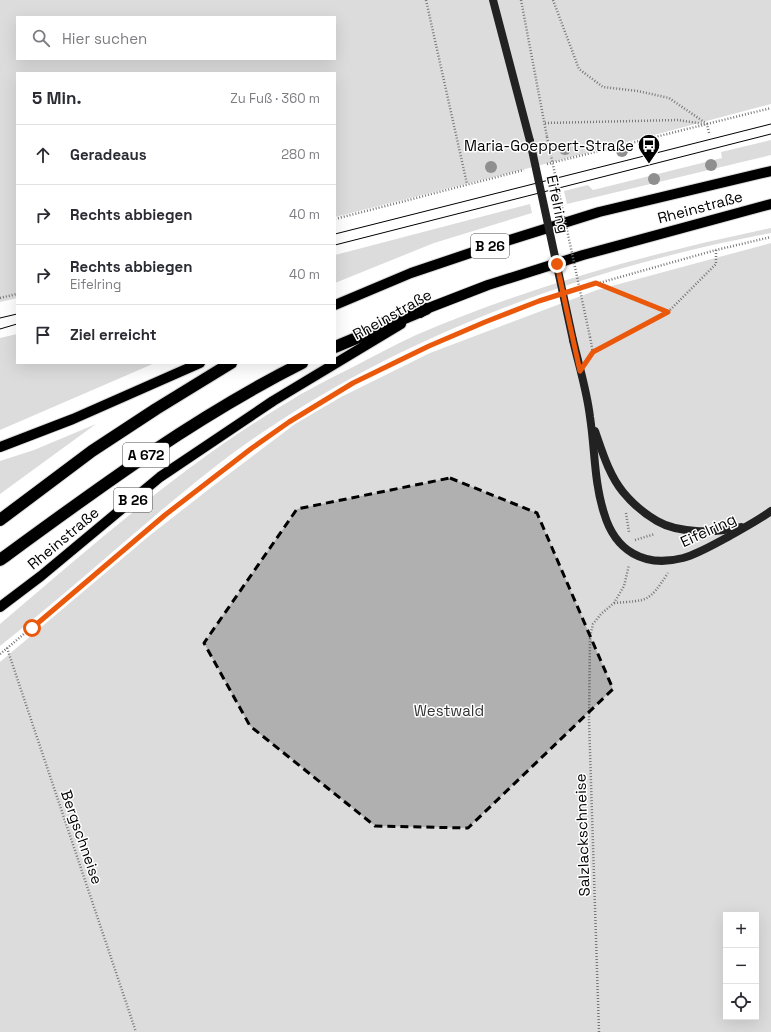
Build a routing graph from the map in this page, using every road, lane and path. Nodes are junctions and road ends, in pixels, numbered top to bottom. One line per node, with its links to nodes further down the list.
1 (426, 0): 12 (path)
2 (493, 0): 32 (main road, Eifelring, bridge)
3 (521, 0): 6 (path)
4 (553, 0): 7 (path)
5 (771, 108): 7 (path)
6 (545, 123): 7 (path); 26 (path, bridge)
7 (706, 124): 8 (path); 9 (path)
8 (709, 133)
9 (544, 165)
10 (529, 169): 12 (path)
11 (771, 171): 22 (main road, Rheinstraße / B 26)
12 (467, 184): 14 (path)
13 (771, 204): 23 (main road, Rheinstraße / B 26)
14 (336, 219)
15 (771, 237): 16 (path)
16 (716, 250): 17 (path); 24 (path)
17 (596, 283): 18 (path); 24 (path)
18 (568, 292)
19 (16, 294): 21 (path)
20 (554, 296): 45 (path)
21 (0, 298)
22 (336, 305)
23 (426, 309): 25 (highway); 27 (main road, Rheinstraße / B 26)
24 (668, 312): 26 (path)
25 (336, 347)
26 (593, 352): 32 (path)
27 (336, 363)
28 (198, 364): 34 (main road)
29 (229, 364): 37 (highway, A 672)
30 (300, 364): 42 (highway, A 672)
31 (335, 364): 44 (main road, Rheinstraße / B 26)
32 (580, 371): 33 (main road, Eifelring)
33 (590, 416): 35 (main road, Eifelring); 40 (main road, Eifelring)
34 (0, 446)
35 (622, 491): 38 (main road, Eifelring); 39 (path)
36 (771, 511): 38 (main road, Eifelring)
37 (0, 520)
38 (753, 523): 41 (main road, Eifelring)
39 (629, 534)
40 (631, 552): 41 (main road, Eifelring); 43 (path)
41 (683, 558): 43 (path)
42 (0, 560)
43 (614, 603): 48 (path, Salzlackschneise)
44 (0, 608)
45 (7, 648): 46 (path); 47 (path, Bergschneise)
46 (0, 654)
47 (136, 1032)
48 (599, 1032)

